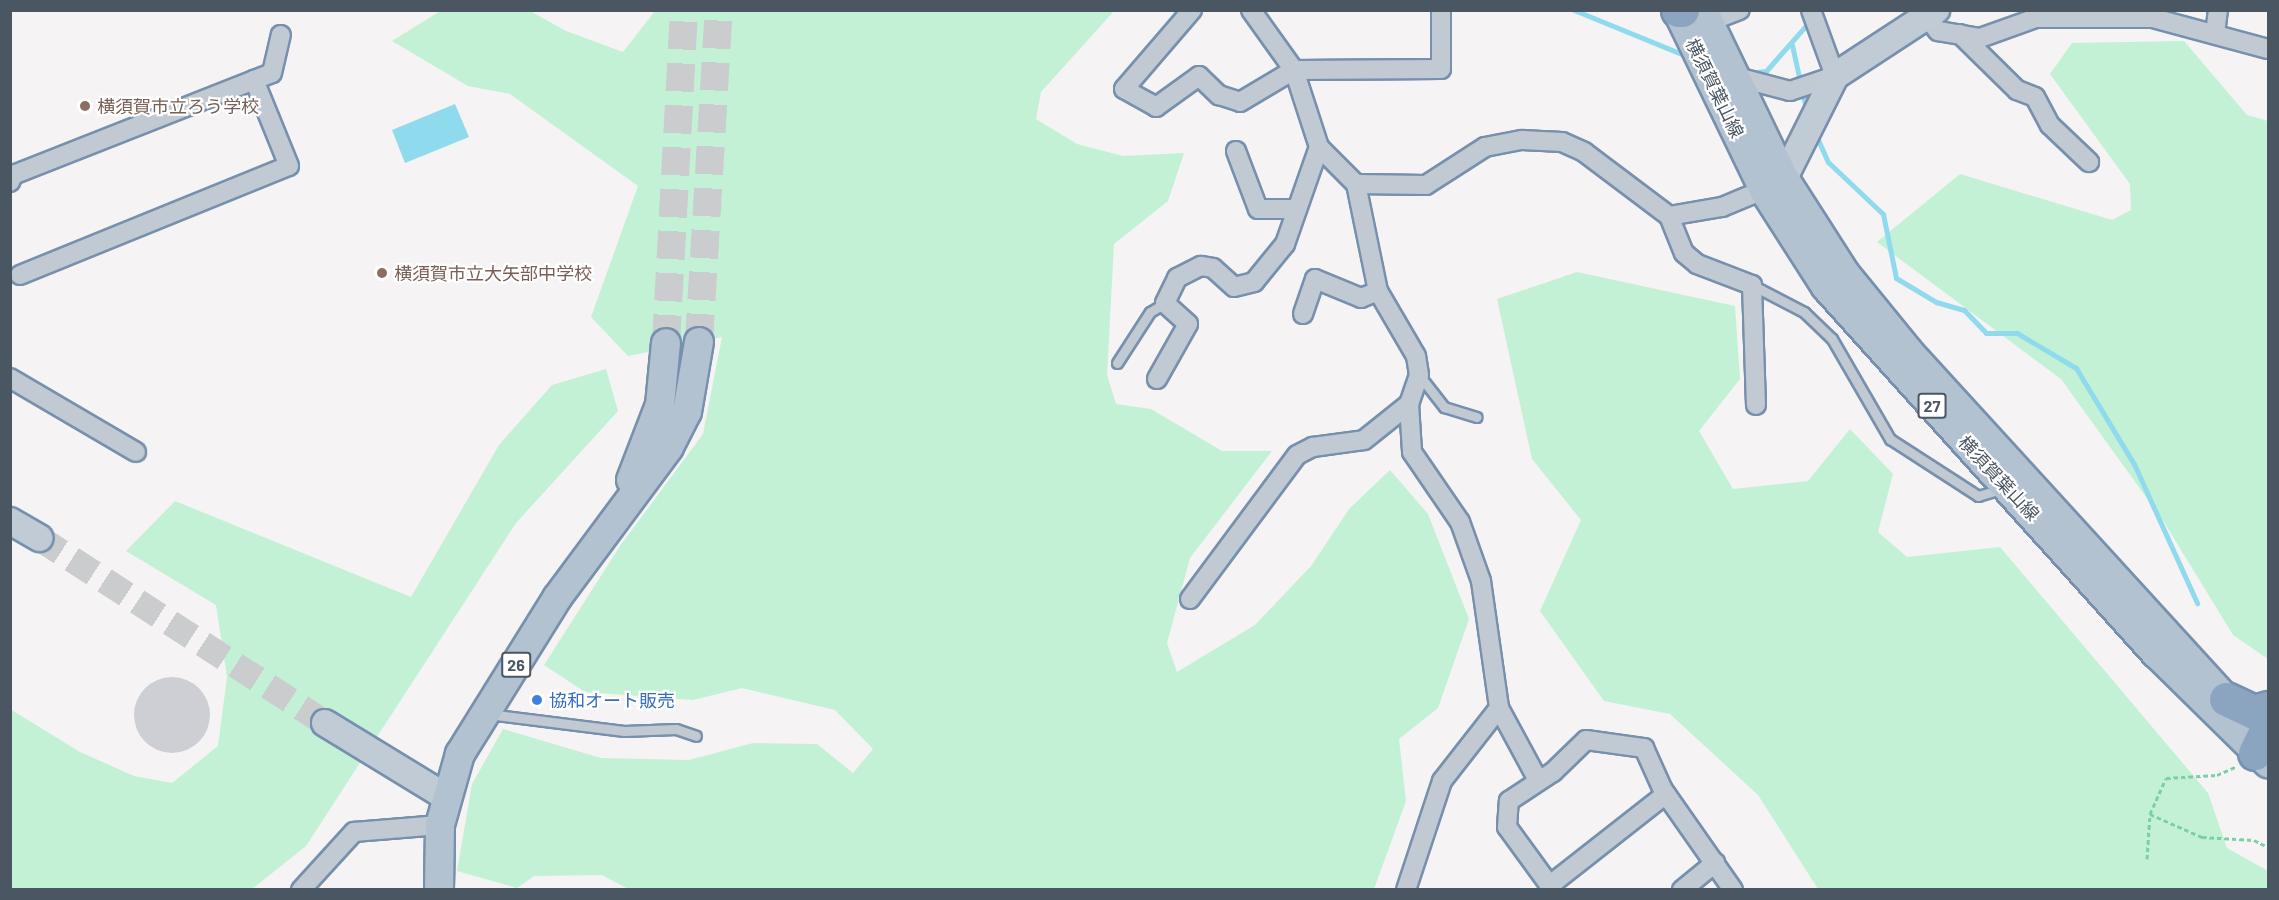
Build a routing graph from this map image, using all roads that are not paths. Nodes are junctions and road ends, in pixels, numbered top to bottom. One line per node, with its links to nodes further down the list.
1 (1192, 10): 15 (street)
2 (1441, 10): 15 (street)
3 (1740, 10): 7 (street)
4 (1811, 10): 17 (street)
5 (2218, 10): 12 (street)
6 (1251, 11): 15 (street)
7 (1688, 13): 16 (main road, 横須賀葉山線 / 27); 24 (main road, 横須賀葉山線 / 27)
8 (2075, 13): 10 (street); 11 (street)
9 (1932, 14): 11 (street); 17 (street)
10 (2161, 15): 12 (street)
11 (1960, 34): 21 (street)
12 (2215, 34): 14 (street)
13 (281, 35): 18 (street)
14 (2268, 49)
15 (1294, 70): 19 (street)
16 (1733, 76): 17 (street); 24 (main road, 横須賀葉山線 / 27)
17 (1835, 76): 24 (street)
18 (254, 80): 22 (street); 27 (street)
19 (1319, 147): 23 (street); 25 (street)
20 (1236, 151): 25 (street)
21 (2089, 162)
22 (10, 182)
23 (1356, 184): 26 (street); 29 (street)
24 (1774, 185): 26 (street); 44 (main road, 横須賀葉山線 / 27); 49 (main road, 横須賀葉山線 / 27)
25 (1297, 209): 30 (street)
26 (1669, 216): 28 (street)
27 (20, 275)
28 (1752, 285): 40 (street); 44 (lane)
29 (1378, 291): 31 (street); 35 (street)
30 (1165, 303): 34 (lane); 37 (street)
31 (1303, 314)
32 (699, 342): 41 (main road, 26)
33 (666, 343): 39 (main road, 26)
34 (1117, 363)
35 (1419, 375): 38 (street); 42 (lane)
36 (10, 378): 43 (street)
37 (1157, 380)
38 (1409, 404): 48 (street); 50 (street)
39 (660, 405): 41 (main road); 47 (main road, 26)
40 (1756, 405)
41 (687, 412): 47 (main road, 26)
42 (1476, 417)
43 (136, 452)
44 (2008, 487): 54 (main road, 横須賀葉山線 / 27)
45 (10, 521): 46 (street)
46 (39, 538)
47 (600, 540): 51 (main road, 26)
48 (1190, 599)
49 (2226, 699): 54 (highway)
50 (1499, 708): 55 (street); 63 (street)
51 (486, 714): 53 (lane); 57 (main road, 26)
52 (325, 723): 57 (street)
53 (696, 736)
54 (2262, 741)
55 (1538, 780): 56 (street); 60 (street)
56 (1666, 794): 59 (street); 60 (street)
57 (446, 797): 58 (main road, 26)
58 (440, 825): 61 (street); 62 (main road, 26)
59 (1715, 863): 64 (street); 65 (street)
60 (1551, 887)
61 (301, 890)
62 (439, 890)
63 (1406, 890)
64 (1682, 890)
65 (1733, 890)

